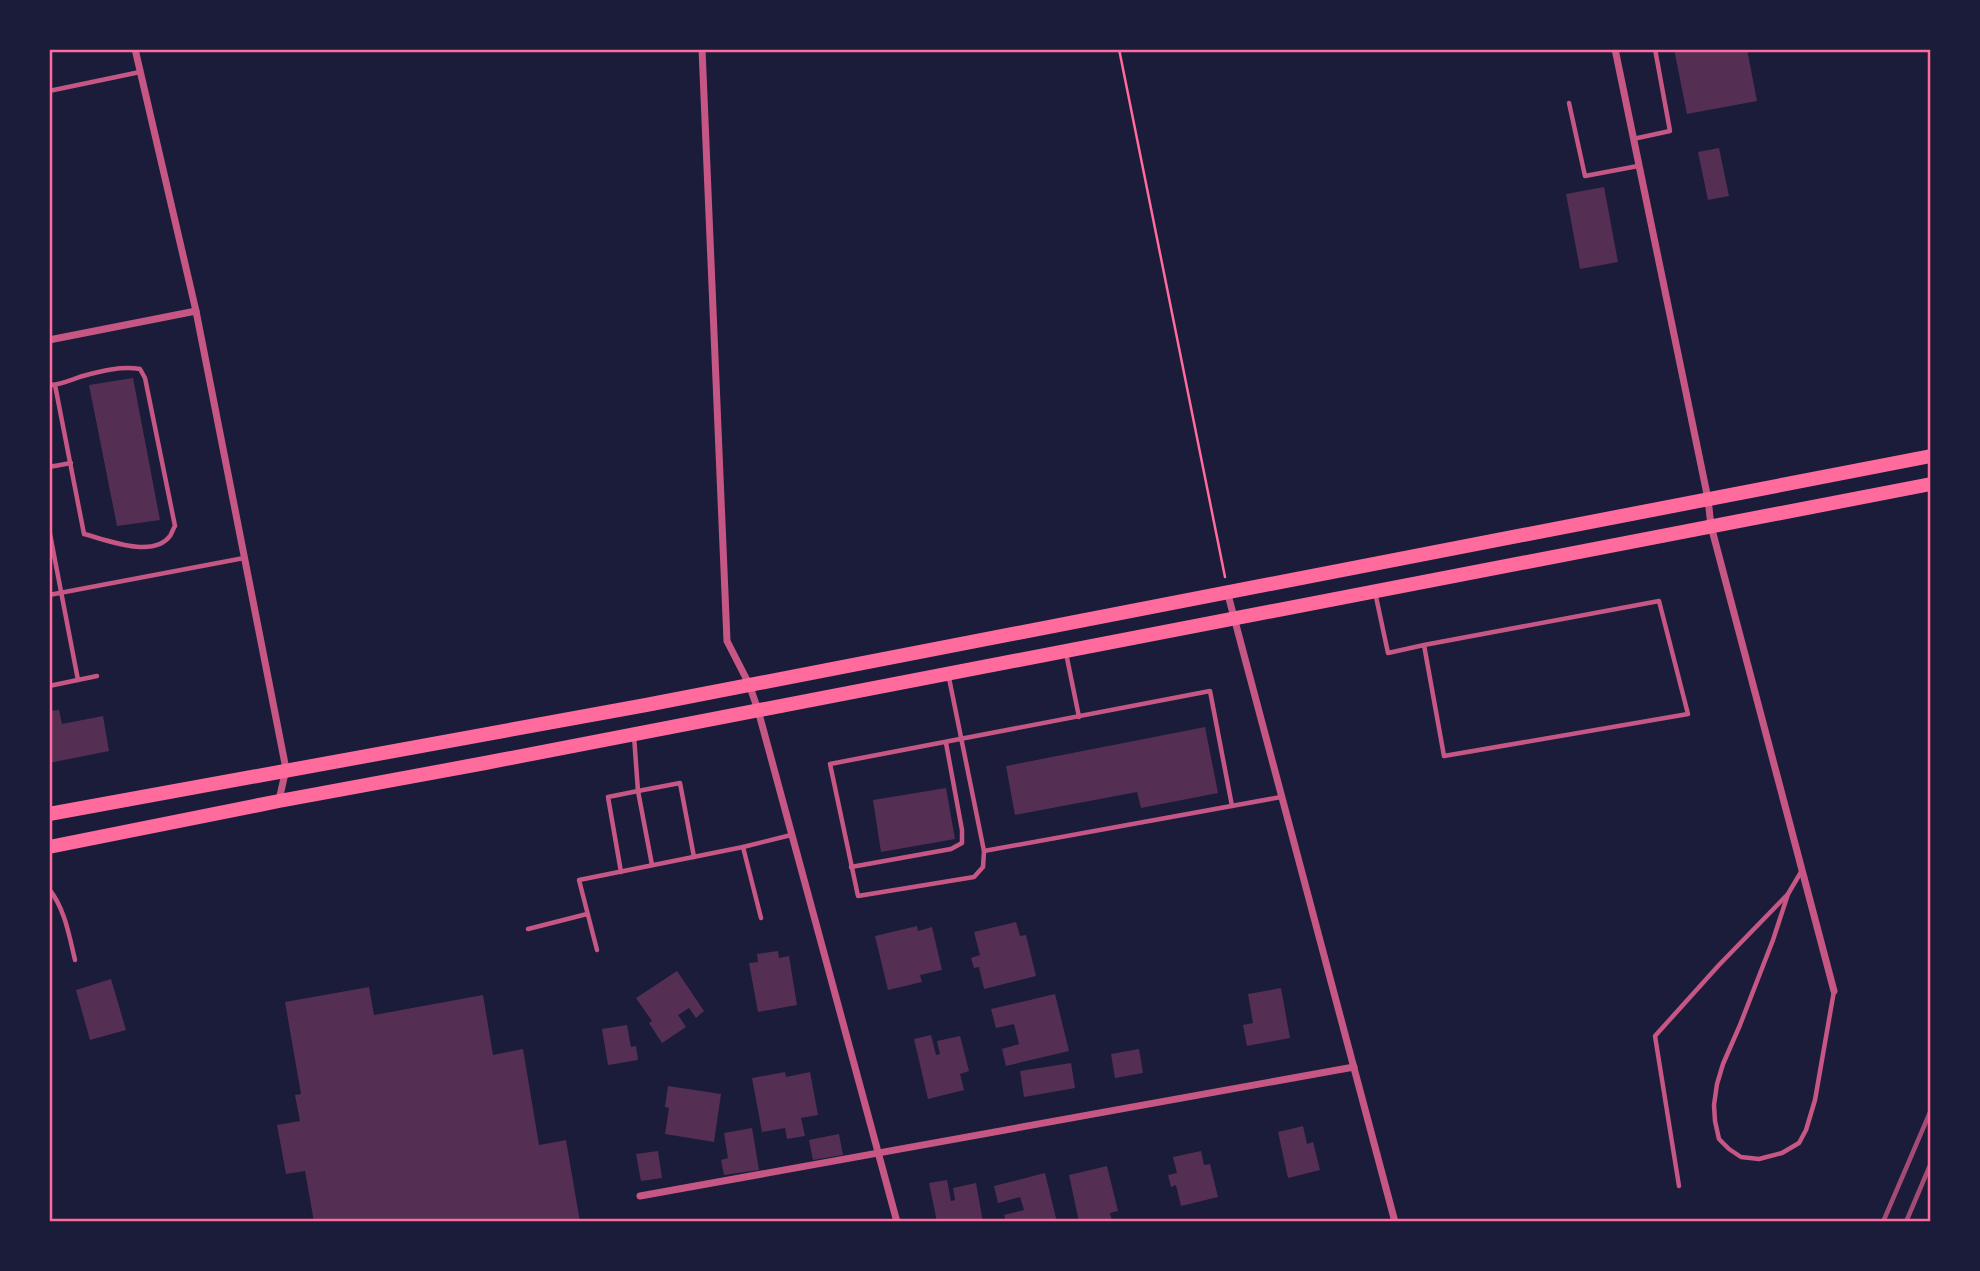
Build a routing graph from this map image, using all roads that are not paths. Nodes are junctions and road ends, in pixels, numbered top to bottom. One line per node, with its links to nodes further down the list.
1 (135, 49): 5 (street)
2 (702, 49): 31 (street)
3 (1617, 49): 8 (street)
4 (1654, 49): 8 (lane)
5 (140, 72): 6 (lane); 10 (street)
6 (49, 91)
7 (1569, 103): 9 (lane)
8 (1632, 139): 9 (street)
9 (1638, 166): 17 (street)
10 (197, 311): 11 (street); 20 (street)
11 (49, 341)
12 (52, 385): 14 (lane); 14 (lane)
13 (1931, 456): 17 (main road)
14 (71, 463): 15 (lane)
15 (49, 467)
16 (1931, 484): 18 (main road)
17 (1708, 499): 18 (street); 21 (main road)
18 (1711, 526): 22 (main road); 51 (street)
19 (49, 529): 23 (lane)
20 (244, 558): 23 (lane); 38 (street)
21 (1227, 591): 25 (street); 31 (main road)
22 (1375, 592): 25 (main road); 26 (lane)
23 (61, 593): 24 (lane); 30 (lane)
24 (49, 595)
25 (1234, 619): 27 (main road); 40 (street)
26 (1424, 645): 26 (lane)
27 (1066, 652): 28 (main road); 34 (lane)
28 (948, 673): 33 (main road); 36 (lane)
29 (97, 676): 30 (lane)
30 (78, 680): 32 (lane)
31 (749, 684): 33 (street); 38 (main road)
32 (49, 686)
33 (758, 710): 35 (main road); 44 (street)
34 (1079, 717): 36 (lane); 42 (lane)
35 (634, 735): 39 (lane); 41 (main road)
36 (962, 740): 37 (lane); 47 (lane)
37 (946, 743): 50 (lane); 50 (lane)
38 (286, 769): 41 (street); 43 (main road)
39 (638, 791): 48 (lane); 49 (lane); 52 (lane)
40 (1282, 797): 42 (lane); 61 (street)
41 (279, 801): 45 (main road)
42 (1232, 806): 47 (lane)
43 (49, 814)
44 (791, 835): 46 (lane); 62 (street)
45 (49, 847)
46 (743, 847): 48 (lane); 56 (lane)
47 (984, 851): 50 (lane)
48 (694, 857): 49 (lane)
49 (652, 865): 52 (lane)
50 (851, 867)
51 (1802, 870): 54 (lane); 60 (street)
52 (621, 872): 55 (lane)
53 (49, 889): 59 (lane)
54 (1788, 894): 60 (lane); 63 (lane)
55 (587, 914): 57 (lane); 58 (lane)
56 (761, 918)
57 (528, 929)
58 (597, 950)
59 (75, 960)
60 (1833, 991)
61 (1354, 1067): 62 (street); 66 (street)
62 (878, 1153): 64 (street); 65 (street)
63 (1679, 1186)
64 (640, 1196)
65 (897, 1222)
66 (1395, 1222)

